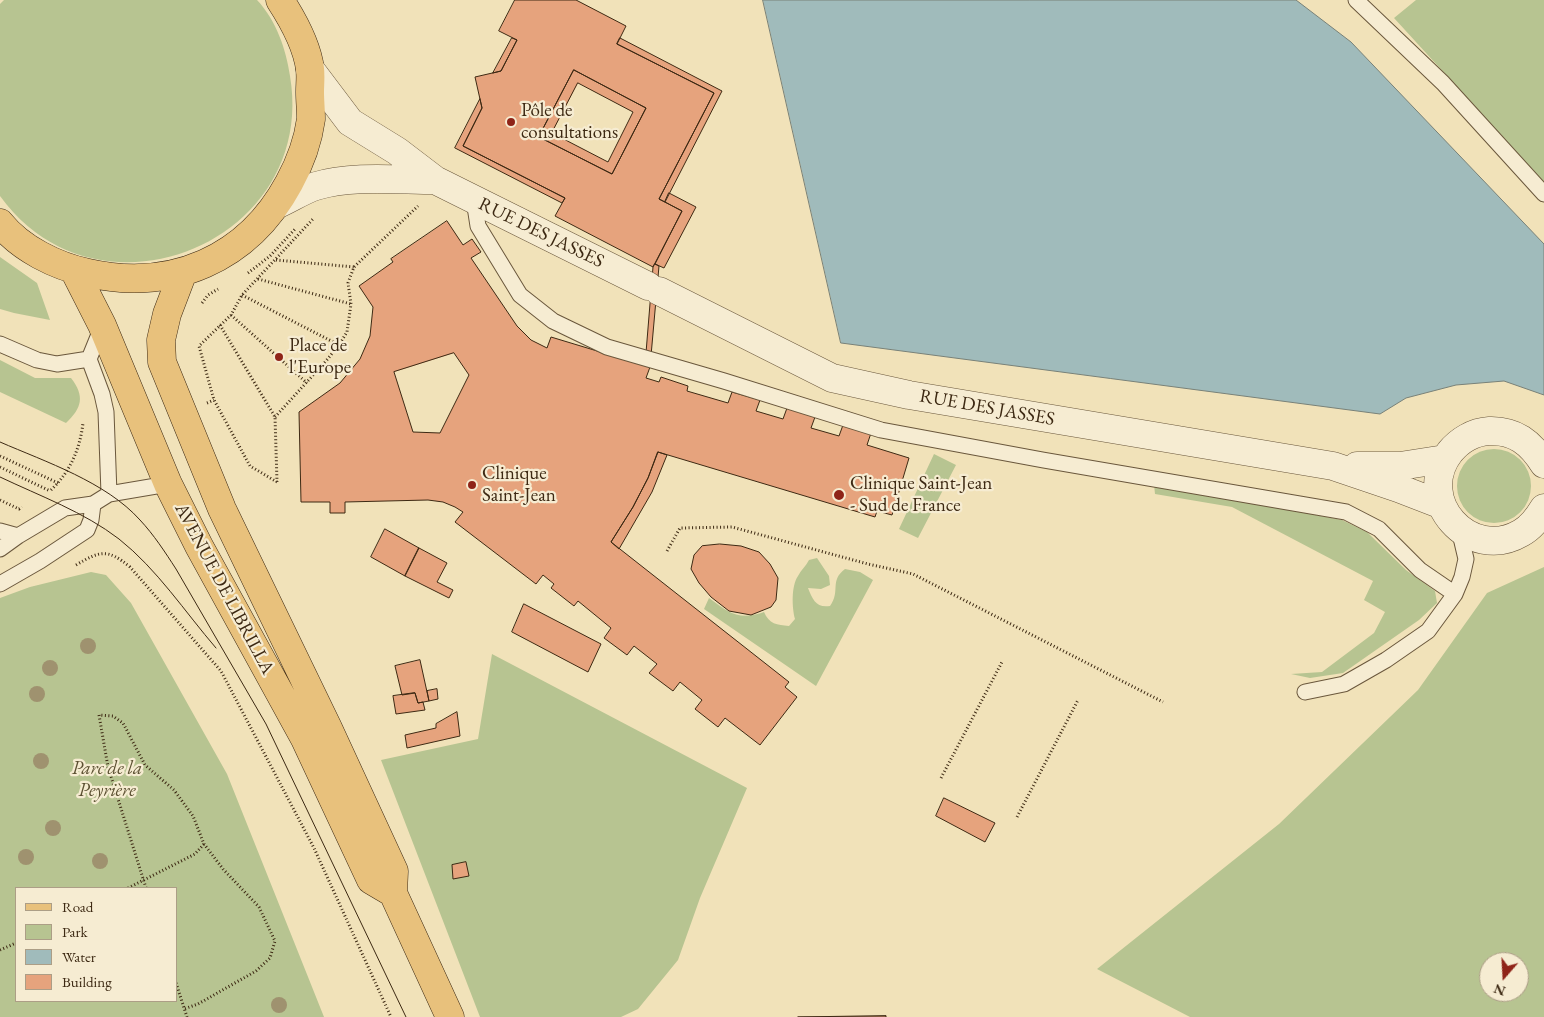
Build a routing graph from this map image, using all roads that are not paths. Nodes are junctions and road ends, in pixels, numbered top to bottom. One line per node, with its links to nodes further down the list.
1 (1356, 0): 5 (lane)
2 (288, 6): 3 (main road)
3 (310, 68): 4 (street, RUE DES JASSES); 7 (main road)
4 (435, 180): 6 (street, RUE DES JASSES); 7 (street, RUE DES JASSES)
5 (1544, 194)
6 (474, 200): 16 (street, RUE DES JASSES); 30 (lane)
7 (278, 204): 10 (main road)
8 (1, 225): 9 (main road)
9 (74, 270): 10 (main road); 11 (main road, AVENUE DE LIBRILLA)
10 (183, 272): 17 (main road, AVENUE DE LIBRILLA)
11 (102, 325): 13 (lane); 18 (main road, AVENUE DE LIBRILLA)
12 (0, 344): 13 (lane)
13 (89, 359): 19 (lane)
14 (1445, 459): 15 (street); 16 (street, RUE DES JASSES); 21 (street)
15 (1544, 464)
16 (1333, 466): 21 (street, RUE DES JASSES)
17 (206, 471): 18 (main road); 32 (main road, AVENUE DE LIBRILLA)
18 (168, 484): 19 (lane); 32 (main road, AVENUE DE LIBRILLA)
19 (109, 494): 20 (lane)
20 (93, 504): 25 (lane); 29 (lane)
21 (1442, 505): 23 (street)
22 (1544, 508): 26 (street)
23 (1459, 528): 26 (street); 28 (lane)
24 (0, 531): 25 (lane)
25 (18, 536): 27 (lane)
26 (1488, 541): 28 (lane)
27 (0, 549)
28 (1466, 559): 30 (lane)
29 (0, 584)
30 (1456, 594): 31 (lane)
31 (1305, 692)
32 (393, 893): 33 (main road, AVENUE DE LIBRILLA)
33 (450, 1017)

